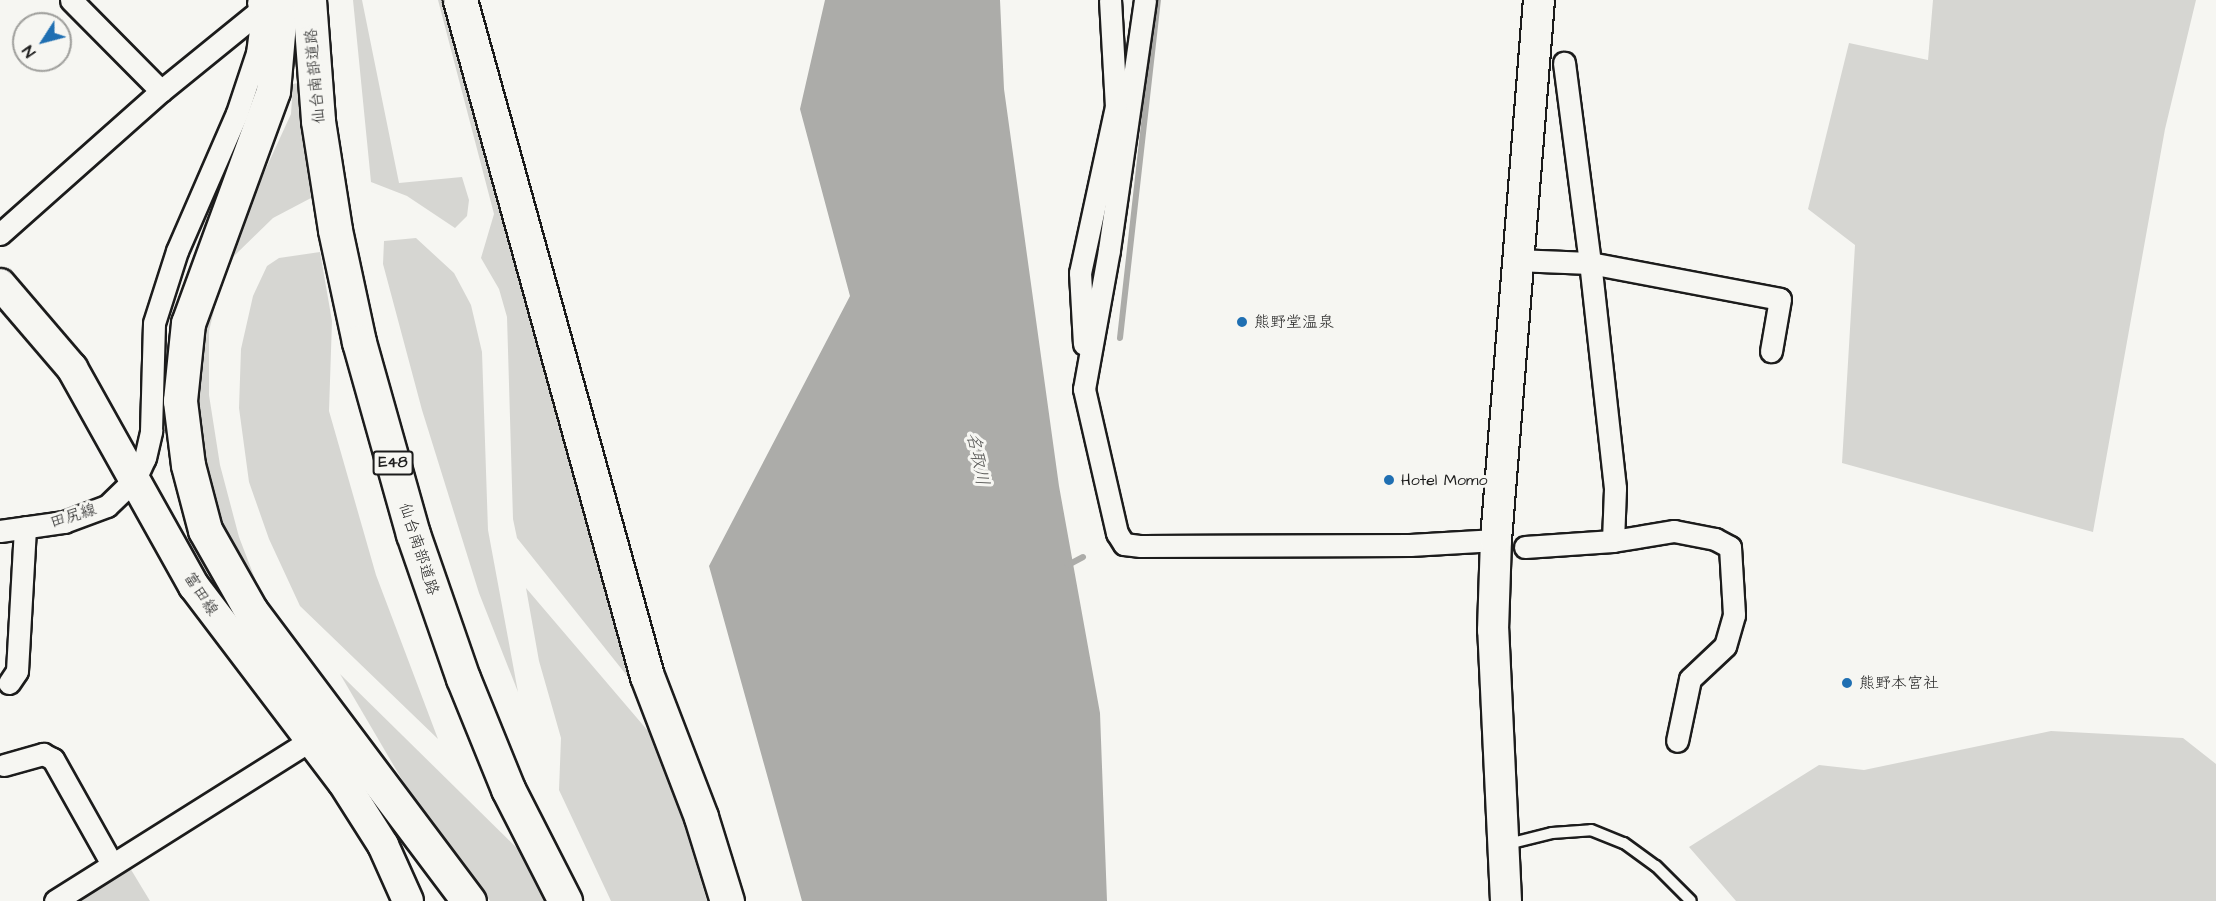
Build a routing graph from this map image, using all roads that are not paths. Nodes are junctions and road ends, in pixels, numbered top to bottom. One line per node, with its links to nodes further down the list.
1 (71, 0): 9 (street)
2 (309, 0): 31 (highway, 仙台南部道路 / E48)
3 (460, 0): 32 (highway)
4 (1110, 0): 15 (street)
5 (1144, 0): 15 (street)
6 (1539, 0): 11 (street)
7 (266, 2): 9 (street); 16 (street); 30 (highway)
8 (1564, 63): 12 (street)
9 (161, 92): 10 (street)
10 (0, 234)
11 (1515, 260): 12 (street); 19 (street)
12 (1590, 263): 14 (street); 20 (street)
13 (0, 284): 16 (street, 富田線)
14 (1772, 351)
15 (1086, 381): 19 (street)
16 (135, 479): 17 (street, 田尻線); 23 (street, 富田線)
17 (25, 527): 18 (street, 田尻線); 22 (street)
18 (0, 531)
19 (1496, 540): 26 (street)
20 (1612, 541): 21 (street); 24 (street)
21 (1525, 547)
22 (9, 683)
23 (311, 740): 27 (street); 29 (street, 富田線)
24 (1677, 741)
25 (4, 765): 27 (street)
26 (1504, 845): 33 (street); 34 (lane)
27 (112, 864): 28 (street)
28 (55, 901)
29 (408, 901)
30 (469, 901)
31 (565, 901)
32 (727, 901)
33 (1506, 901)
34 (1691, 901)

